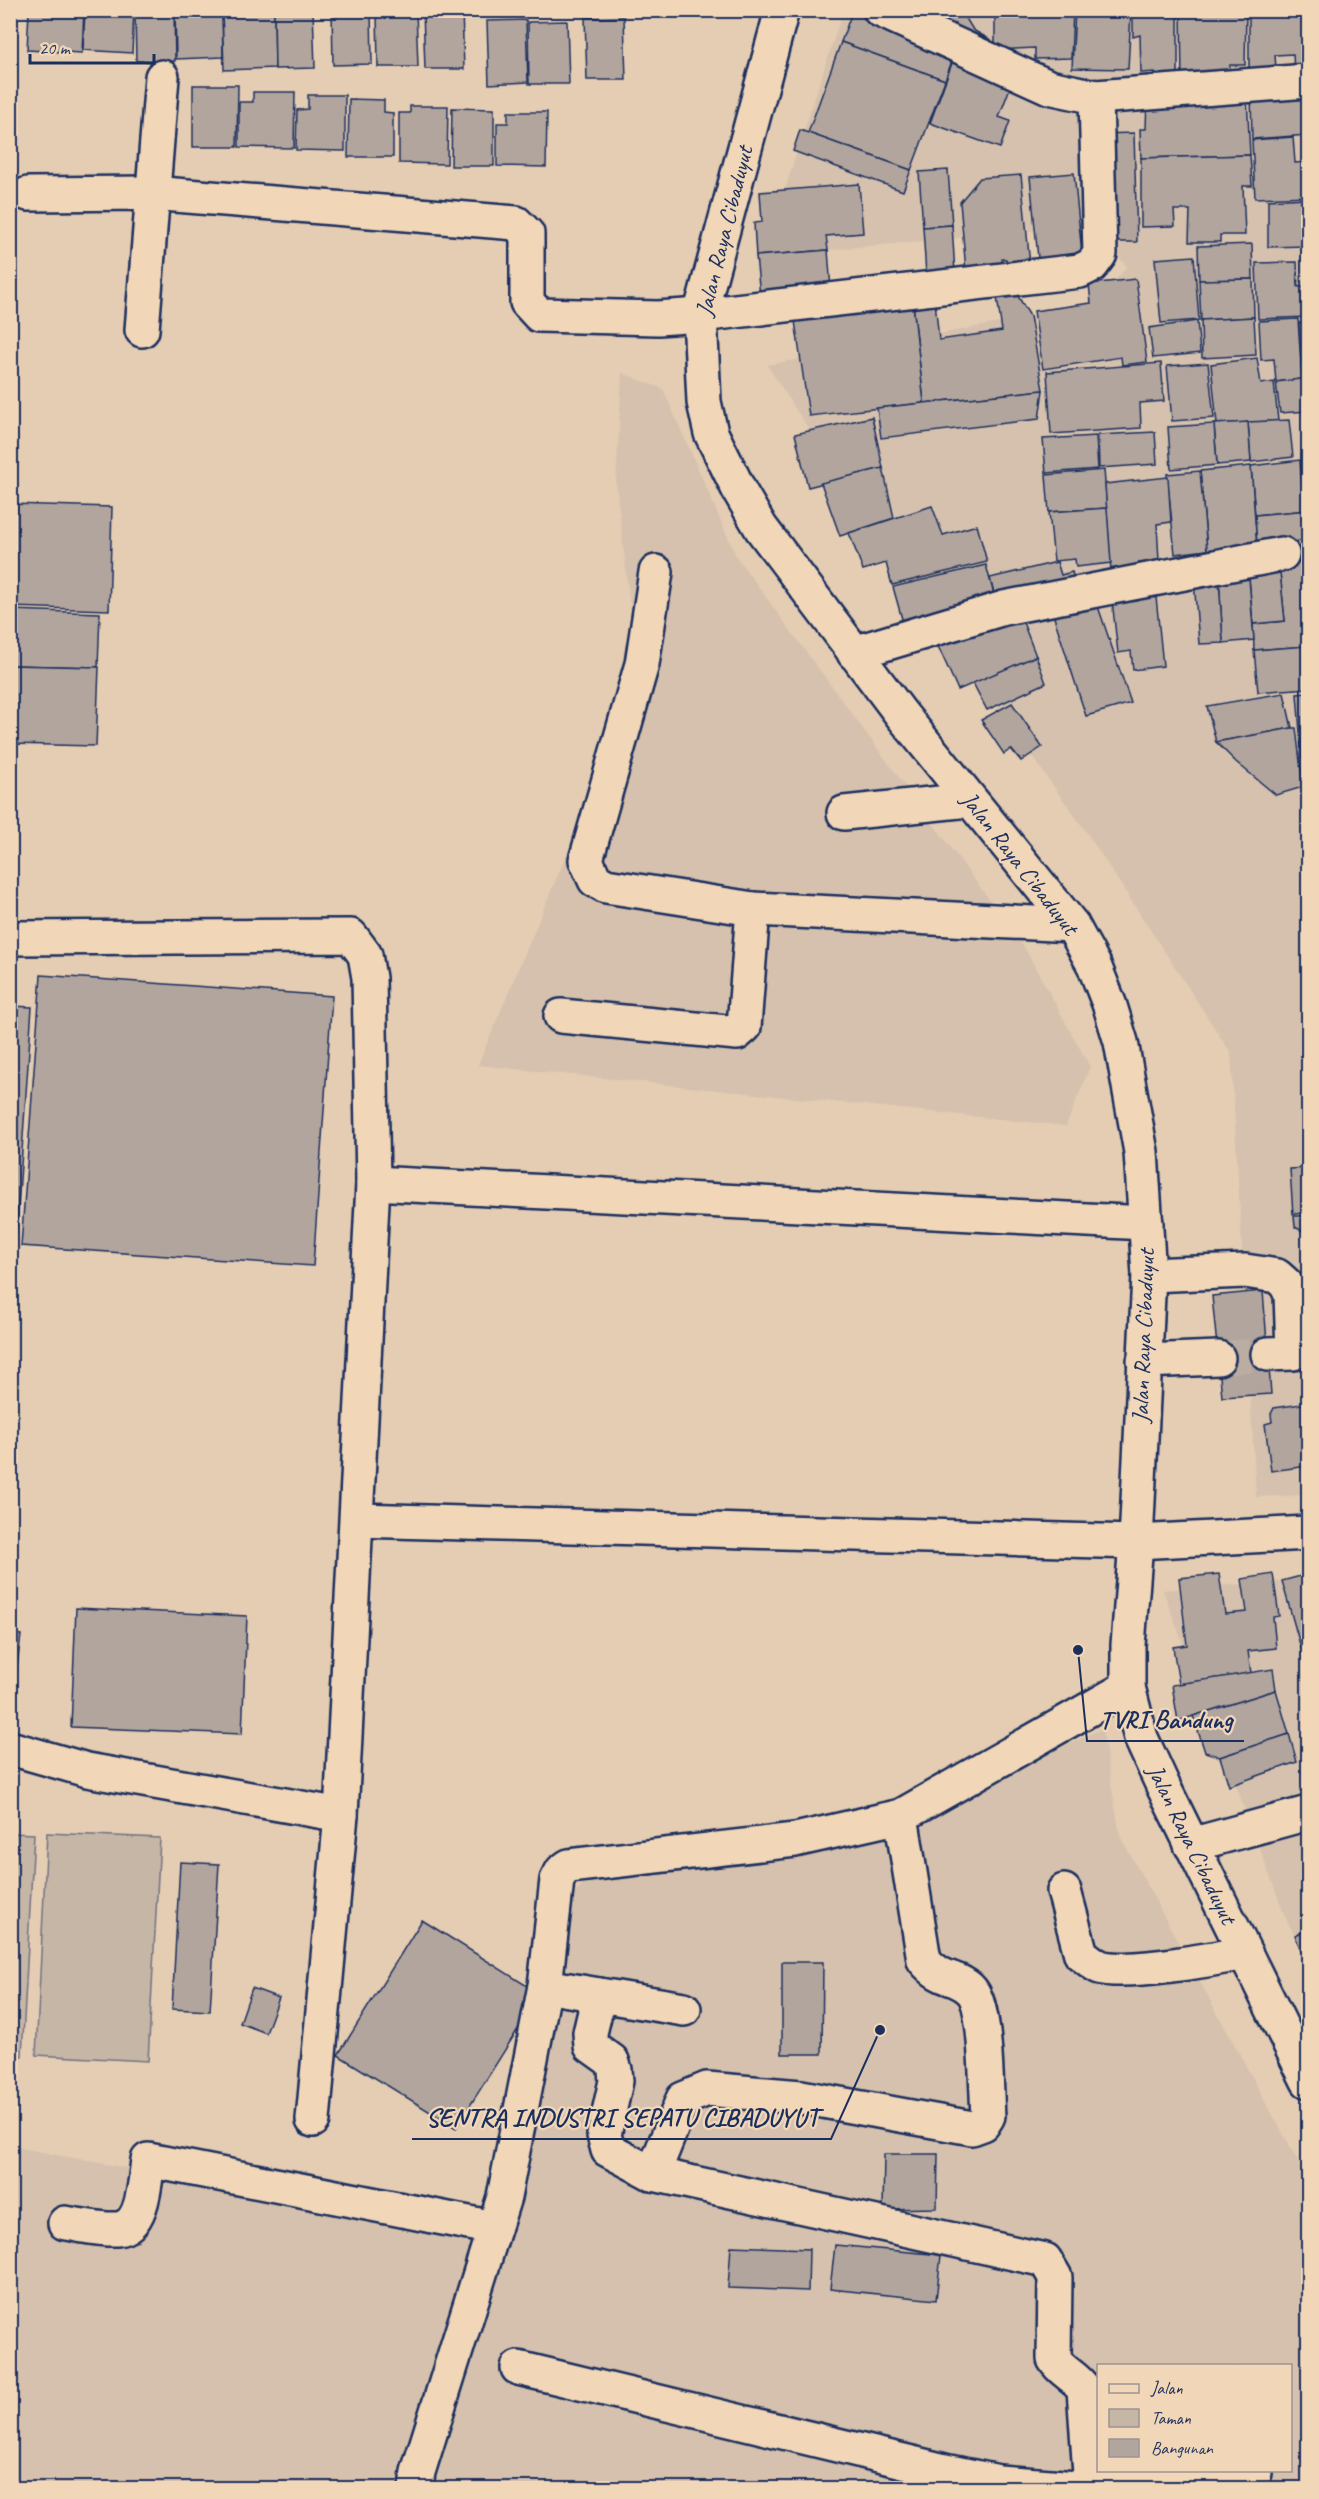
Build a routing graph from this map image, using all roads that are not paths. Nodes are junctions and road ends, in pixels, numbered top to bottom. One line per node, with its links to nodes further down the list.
1 (782, 10): 8 (street, Jalan Raya Cibaduyut)
2 (880, 10): 5 (street)
3 (162, 77): 6 (street)
4 (1308, 81): 5 (street)
5 (1096, 97): 8 (street)
6 (151, 193): 7 (street); 8 (street); 9 (street)
7 (28, 194)
8 (700, 315): 12 (street, Jalan Raya Cibaduyut)
9 (142, 330)
10 (1282, 554): 12 (street)
11 (656, 572): 15 (street)
12 (854, 653): 13 (street, Jalan Raya Cibaduyut)
13 (969, 800): 14 (street); 16 (street, Jalan Raya Cibaduyut)
14 (844, 813)
15 (753, 909): 16 (street); 18 (street)
16 (1072, 925): 20 (street, Jalan Raya Cibaduyut)
17 (10, 938): 19 (street)
18 (561, 1016)
19 (373, 1183): 20 (street); 25 (street)
20 (1146, 1223): 21 (street, Jalan Raya Cibaduyut)
21 (1149, 1275): 22 (street); 24 (street, Jalan Raya Cibaduyut)
22 (1268, 1354)
23 (1218, 1358): 24 (street)
24 (1144, 1360): 27 (street, Jalan Raya Cibaduyut)
25 (357, 1520): 27 (street); 31 (street)
26 (1308, 1533): 27 (street)
27 (1136, 1542): 28 (street, Jalan Raya Cibaduyut)
28 (1128, 1687): 32 (street); 33 (street, Jalan Raya Cibaduyut)
29 (10, 1748): 31 (street)
30 (1308, 1813): 33 (street)
31 (341, 1815): 40 (street)
32 (901, 1816): 36 (street); 41 (street)
33 (1191, 1845): 35 (street, Jalan Raya Cibaduyut)
34 (1064, 1891): 35 (street)
35 (1244, 1953): 39 (street, Jalan Raya Cibaduyut)
36 (546, 1986): 37 (street); 43 (street)
37 (599, 1995): 38 (street); 41 (street)
38 (684, 2009)
39 (1308, 2081)
40 (313, 2120)
41 (653, 2174): 48 (street)
42 (65, 2223): 43 (street)
43 (494, 2228): 46 (street)
44 (518, 2368): 47 (street)
45 (1255, 2473): 49 (street)
46 (416, 2488)
47 (1077, 2488)
48 (1091, 2488)
49 (1103, 2488)

